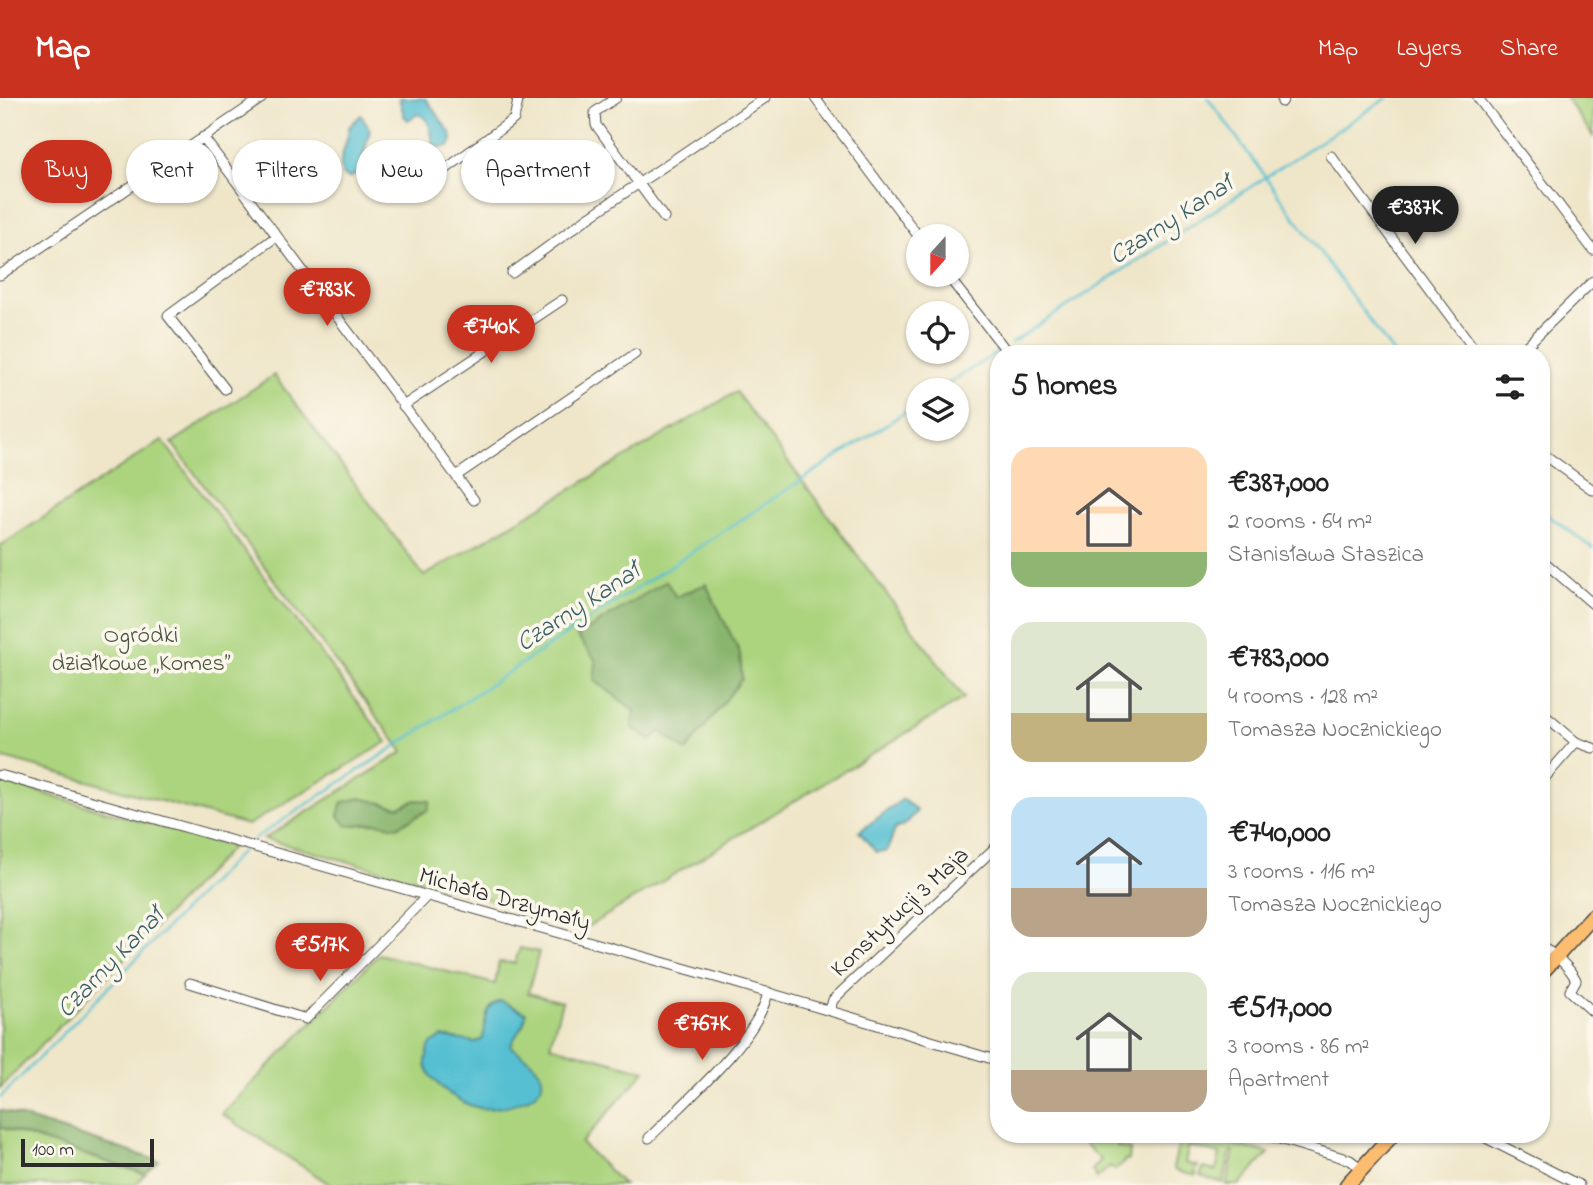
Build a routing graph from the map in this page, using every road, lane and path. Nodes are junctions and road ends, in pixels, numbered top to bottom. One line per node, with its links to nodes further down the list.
1 (261, 98): 7 (street)
2 (516, 98): 9 (street)
3 (616, 98): 10 (street)
4 (765, 98): 10 (street)
5 (815, 98): 12 (street)
6 (1478, 98): 14 (street)
7 (203, 137): 13 (street); 16 (street)
8 (1331, 156): 21 (street)
9 (447, 167)
10 (638, 184): 11 (street); 15 (street)
11 (664, 218)
12 (909, 224)
13 (277, 236): 24 (street); 25 (street)
14 (1593, 250)
15 (512, 273)
16 (0, 275)
17 (1593, 281): 22 (street)
18 (956, 287): 20 (street)
19 (562, 300): 25 (street)
20 (1002, 345)
21 (1471, 345)
22 (1527, 345)
23 (635, 354): 27 (street)
24 (225, 389)
25 (403, 405): 27 (street)
26 (1550, 459): 28 (street)
27 (456, 476): 29 (street)
28 (1593, 490)
29 (474, 500)
30 (1550, 567): 31 (street)
31 (1593, 604)
32 (1550, 720): 33 (street)
33 (1576, 742): 34 (street); 35 (street)
34 (1593, 748)
35 (1550, 772)
36 (0, 775): 38 (street, Michała Drzymały)
37 (990, 852): 45 (street, Konstytucji 3 Maja)
38 (427, 896): 43 (street); 44 (street, Michała Drzymały)
39 (1593, 916): 41 (main road)
40 (1550, 953): 41 (street)
41 (1556, 957): 42 (main road); 46 (street)
42 (1550, 963)
43 (190, 983)
44 (768, 992): 45 (street, Michała Drzymały); 48 (street)
45 (830, 1010): 47 (street, Michała Drzymały)
46 (1593, 1012)
47 (990, 1058)
48 (649, 1138)
49 (1294, 1143): 52 (street)
50 (1385, 1143): 52 (main road)
51 (1496, 1143): 54 (street)
52 (1362, 1169): 53 (main road)
53 (1347, 1185)
54 (1579, 1185)

